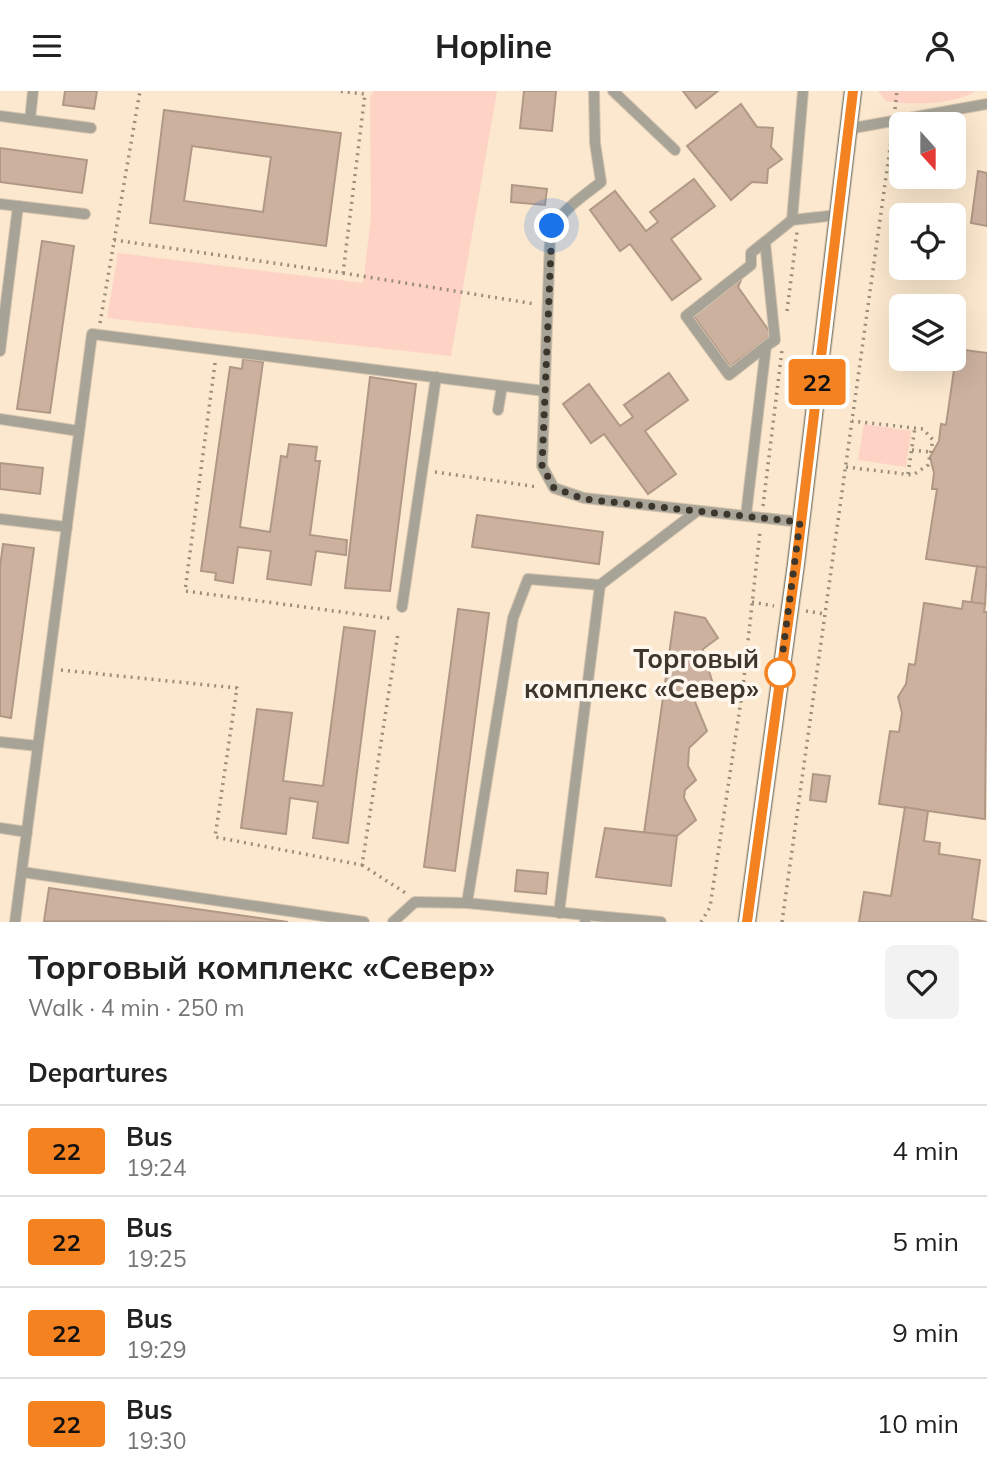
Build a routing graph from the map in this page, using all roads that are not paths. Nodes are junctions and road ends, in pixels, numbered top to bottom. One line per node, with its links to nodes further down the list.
1 (33, 91): 8 (lane)
2 (594, 91): 22 (lane)
3 (613, 91): 11 (lane)
4 (803, 91): 16 (lane)
5 (853, 91): 10 (main road)
6 (987, 104): 10 (lane)
7 (0, 115): 8 (lane)
8 (30, 120): 9 (lane)
9 (91, 128)
10 (848, 129): 15 (main road)
11 (675, 149)
12 (0, 204): 13 (lane)
13 (18, 206): 14 (lane); 19 (lane)
14 (85, 214)
15 (838, 215): 16 (lane); 29 (main road)
16 (792, 219): 17 (lane)
17 (765, 241): 18 (lane); 18 (lane)
18 (766, 346): 27 (lane)
19 (0, 351)
20 (436, 377): 21 (lane); 25 (lane); 32 (lane)
21 (502, 386): 22 (lane); 23 (lane)
22 (544, 391): 26 (lane)
23 (498, 410)
24 (0, 419): 25 (lane)
25 (79, 431): 30 (lane)
26 (697, 511): 27 (lane); 31 (lane)
27 (746, 515): 29 (lane)
28 (0, 519): 30 (lane)
29 (800, 522): 45 (main road)
30 (67, 527): 34 (lane)
31 (600, 585): 38 (lane); 39 (lane)
32 (402, 607)
33 (0, 743): 34 (lane)
34 (38, 746): 36 (lane)
35 (0, 828): 36 (lane)
36 (27, 832): 37 (lane)
37 (22, 872): 41 (lane); 42 (lane)
38 (467, 903): 39 (lane); 43 (lane)
39 (559, 913): 40 (lane)
40 (586, 919): 44 (lane)
41 (15, 922)
42 (364, 922)
43 (393, 922)
44 (661, 922)
45 (747, 922)

